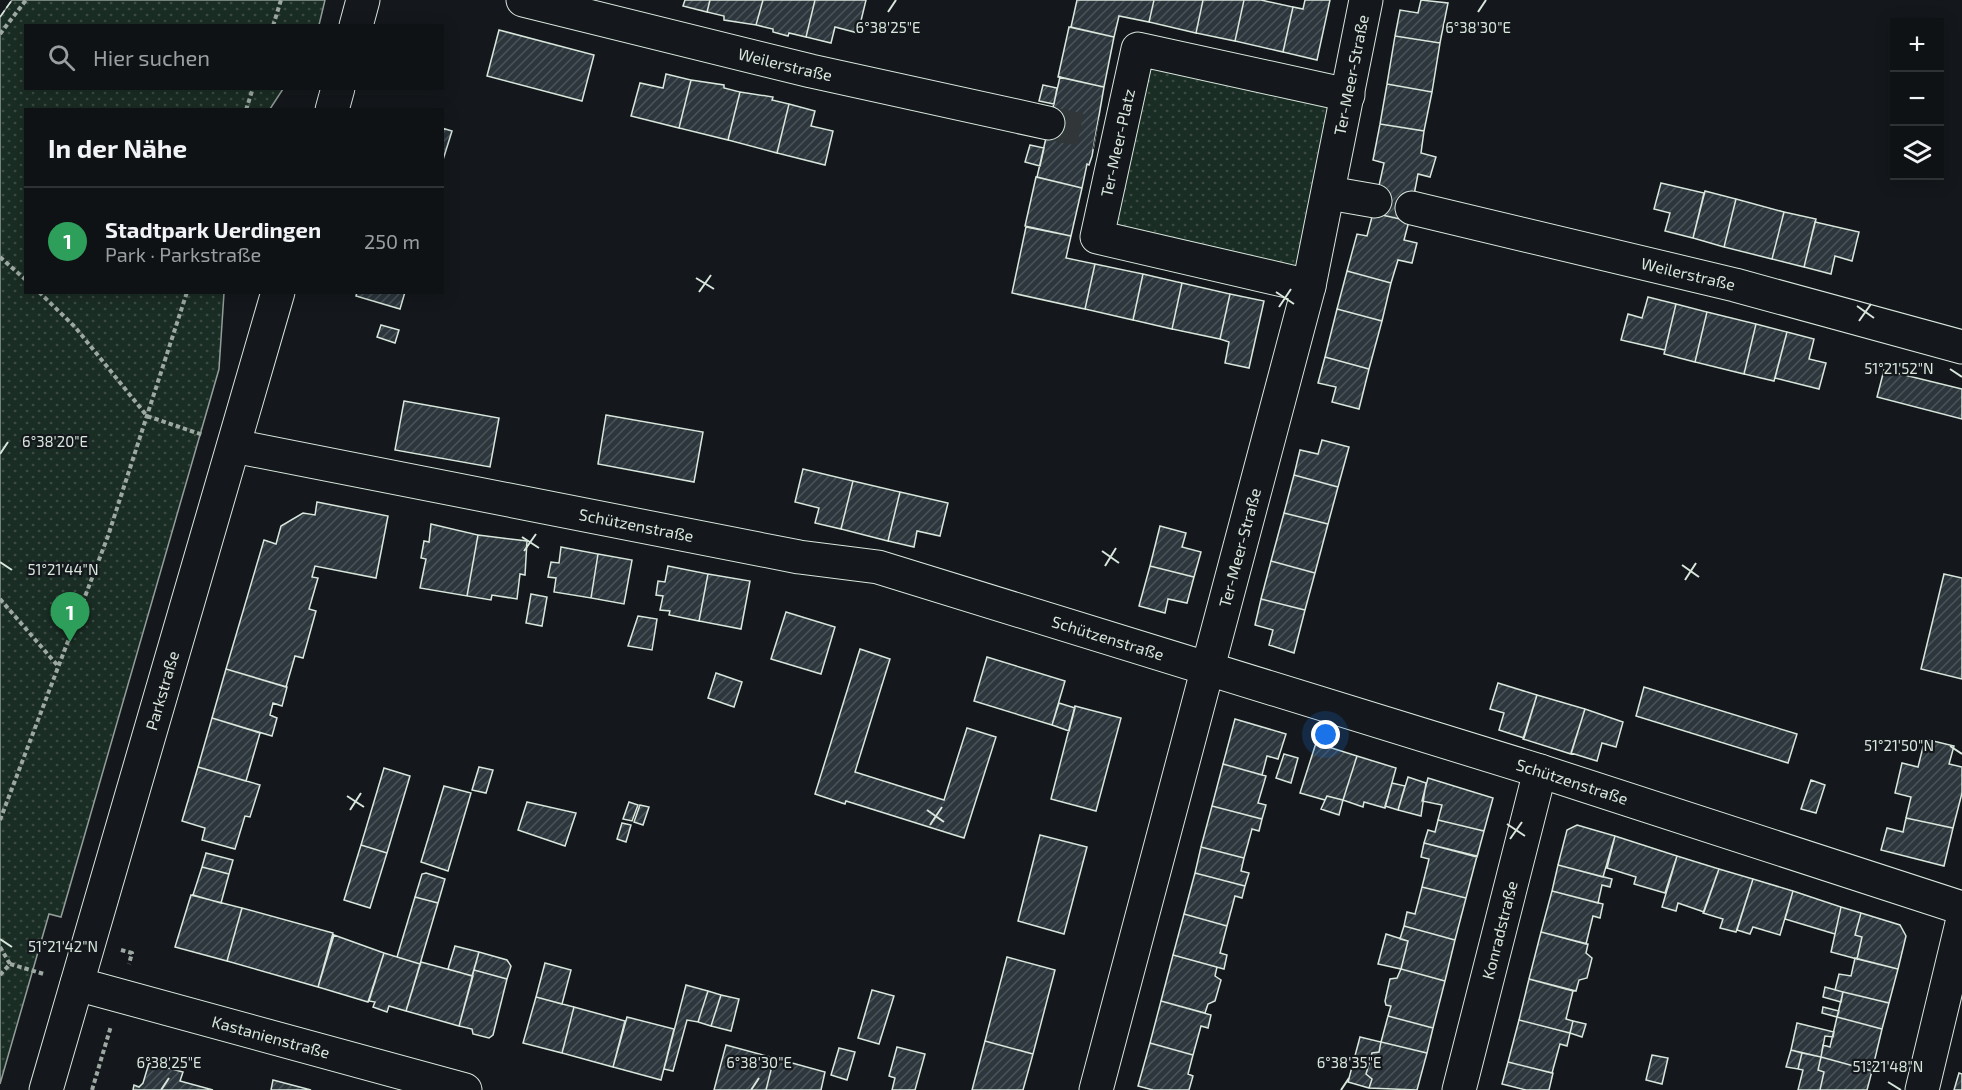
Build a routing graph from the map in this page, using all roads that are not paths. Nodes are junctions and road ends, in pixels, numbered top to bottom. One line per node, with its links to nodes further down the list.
1 (363, 0): 4 (street)
2 (523, 0): 8 (street, Weilerstraße)
3 (1366, 0): 6 (street, Ter-Meer-Straße)
4 (357, 24)
5 (337, 90): 7 (street)
6 (1348, 95): 9 (street, Ter-Meer-Straße); 12 (street, Ter-Meer-Platz)
7 (333, 108)
8 (1048, 123)
9 (1329, 193): 10 (street); 12 (street, Ter-Meer-Straße)
10 (1375, 201)
11 (1412, 208): 14 (street, Weilerstraße)
12 (1309, 286): 16 (street, Ter-Meer-Straße)
13 (277, 294): 15 (street, Parkstraße)
14 (1962, 347)
15 (234, 446): 16 (street, Schützenstraße); 20 (street, Parkstraße)
16 (1209, 667): 17 (street, Schützenstraße); 23 (street, Ter-Meer-Straße)
17 (1540, 771): 18 (street, Schützenstraße); 24 (street, Konradstraße)
18 (1962, 908)
19 (1962, 923): 25 (street)
20 (77, 984): 21 (street, Parkstraße); 22 (street, Kastanienstraße)
21 (46, 1090)
22 (465, 1090)
23 (1096, 1090)
24 (1459, 1090)
25 (1922, 1090)

